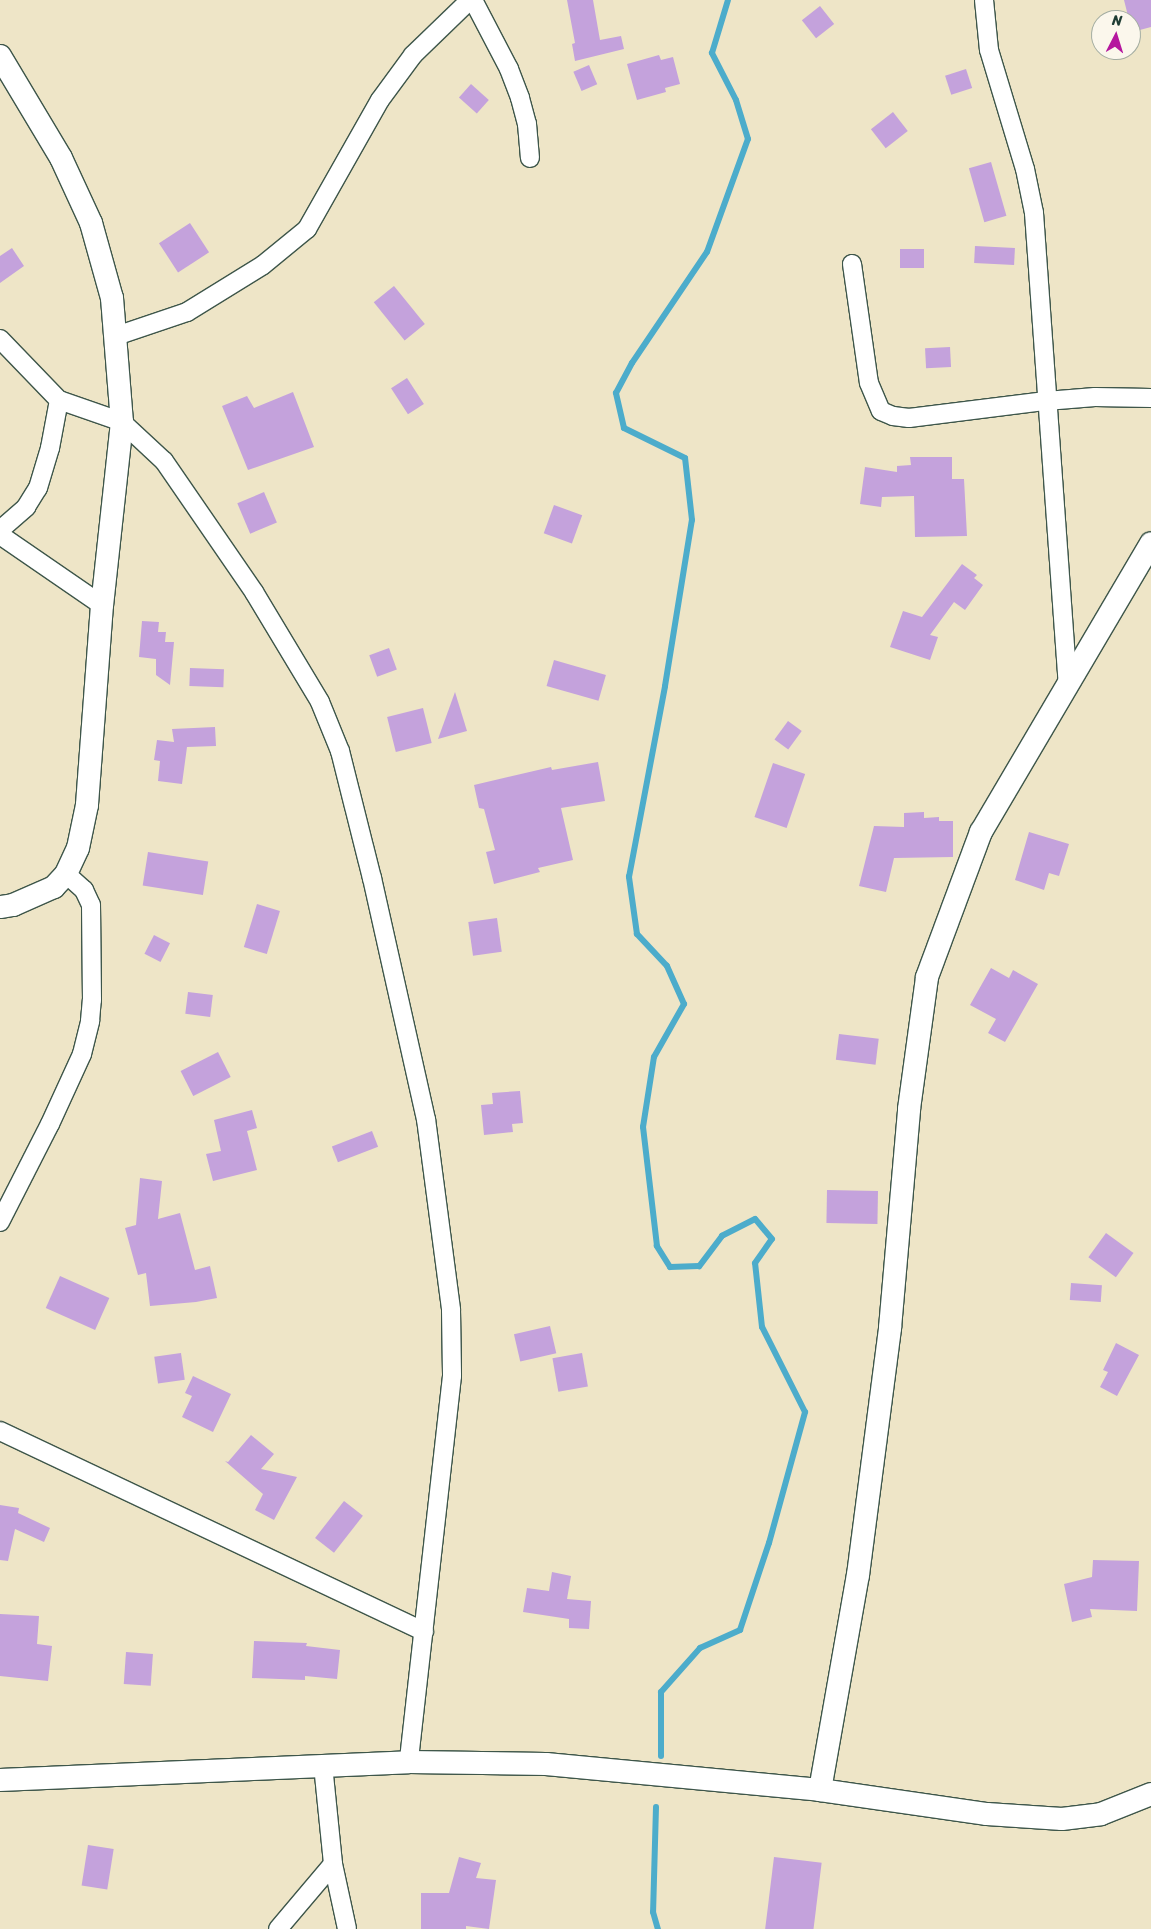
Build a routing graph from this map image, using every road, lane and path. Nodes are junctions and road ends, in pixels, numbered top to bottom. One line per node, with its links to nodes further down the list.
1 (472, 0): 4 (street); 6 (street)
2 (984, 0): 10 (street)
3 (0, 56): 6 (street)
4 (530, 158)
5 (852, 264): 10 (street)
6 (116, 336): 11 (street)
7 (0, 339): 9 (street)
8 (1151, 398): 10 (street)
9 (59, 400): 11 (street); 12 (street)
10 (1046, 401): 16 (street)
11 (122, 422): 15 (street); 21 (street)
12 (0, 530)
13 (0, 535): 15 (street)
14 (1151, 542): 16 (street)
15 (102, 605): 17 (street)
16 (1068, 685): 25 (street)
17 (66, 874): 18 (street); 19 (street)
18 (0, 907)
19 (0, 1222)
20 (0, 1431): 21 (street)
21 (424, 1631): 22 (street)
22 (408, 1762): 23 (street); 25 (street)
23 (323, 1765): 24 (street); 27 (street)
24 (0, 1780)
25 (820, 1790): 26 (street)
26 (1151, 1794)
27 (333, 1864): 28 (street); 29 (street)
28 (278, 1929)
29 (347, 1929)

